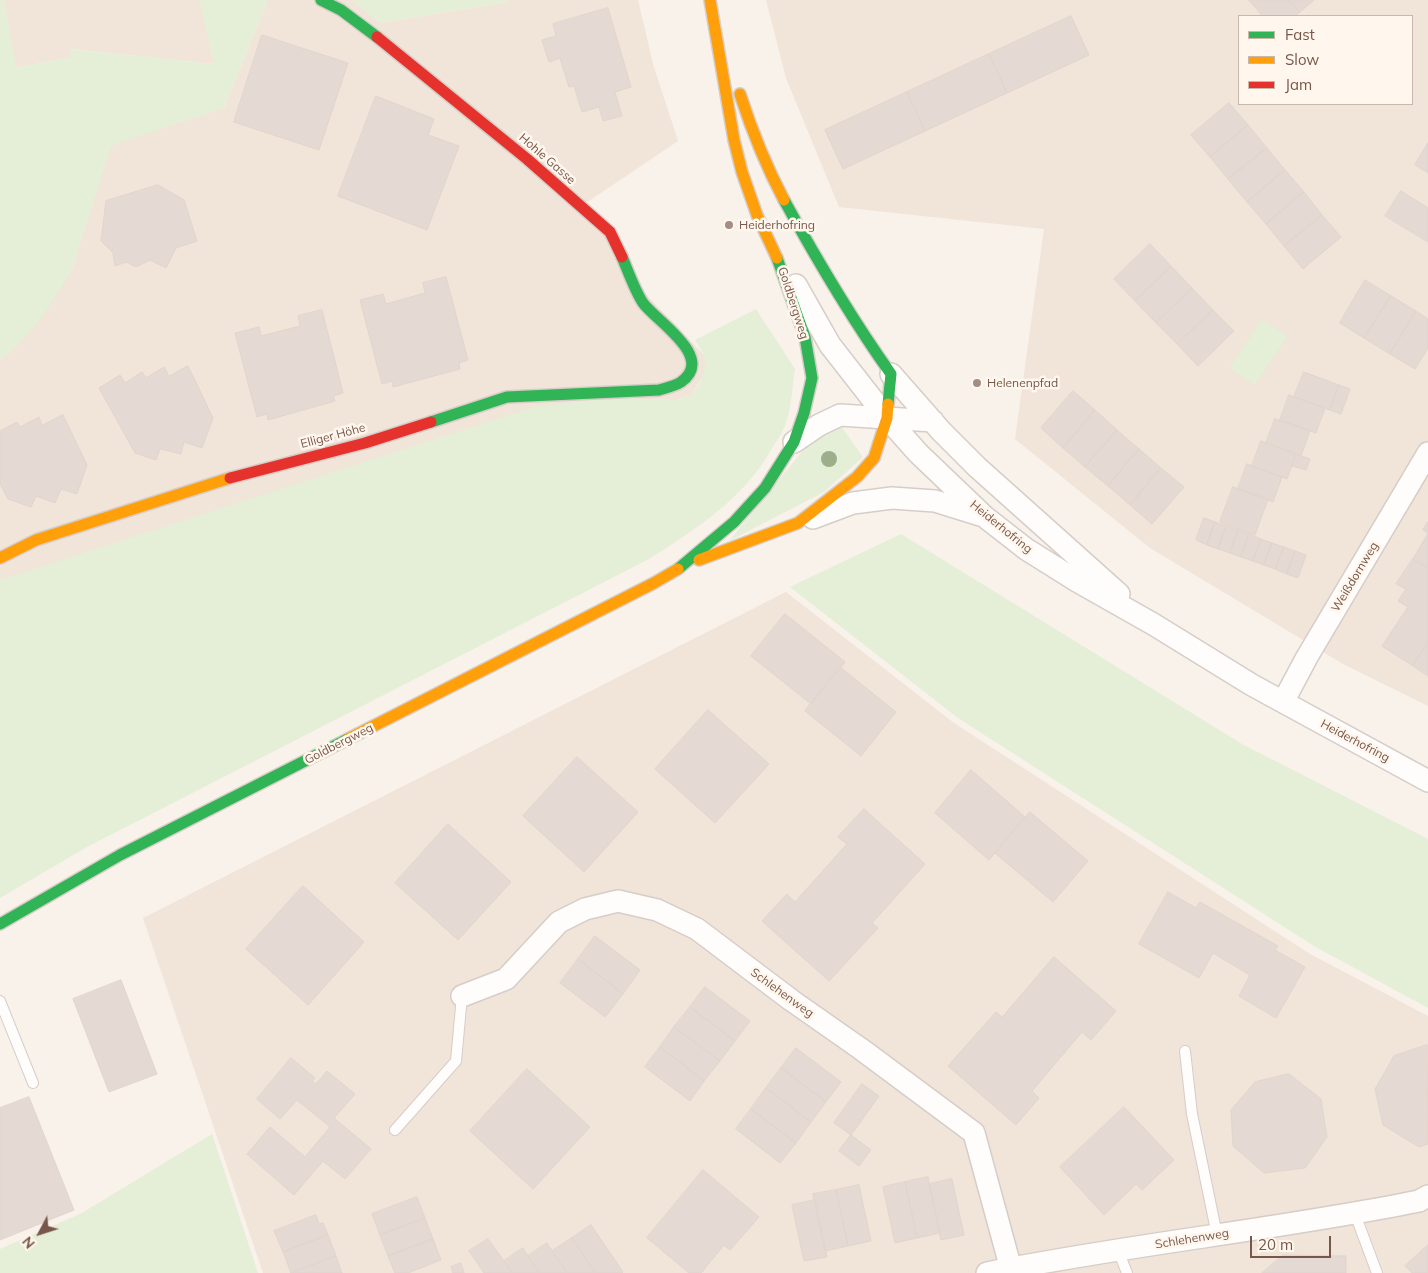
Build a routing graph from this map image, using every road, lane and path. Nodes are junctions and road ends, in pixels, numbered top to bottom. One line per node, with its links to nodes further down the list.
1 (321, 0): 6 (street, Hohle Gasse)
2 (710, 0): 3 (street, Heiderhofring)
3 (714, 20): 4 (street, Heiderhofring); 5 (street, Heiderhofring)
4 (775, 250): 7 (street, Heiderhofring); 9 (street, Goldbergweg)
5 (891, 374): 7 (street, Goldbergweg); 8 (street, Heiderhofring)
6 (681, 382): 13 (street, Elliger Höhe)
7 (887, 418): 8 (street, Goldbergweg); 9 (street, Goldbergweg); 11 (street, Heiderhofring); 12 (street, Goldbergweg)
8 (933, 421): 15 (street, Heiderhofring)
9 (794, 442): 14 (street, Goldbergweg)
10 (1428, 453): 16 (street, Weißdornweg)
11 (985, 517): 12 (street, Goldbergweg); 15 (street, Heiderhofring)
12 (798, 523): 14 (street, Goldbergweg)
13 (0, 558)
14 (681, 567): 18 (street, Goldbergweg)
15 (1153, 624): 16 (street, Heiderhofring)
16 (1283, 702): 17 (street, Heiderhofring)
17 (1428, 780)
18 (0, 924)
19 (462, 996): 23 (lane); 28 (street, Schlehenweg)
20 (0, 1001): 22 (lane)
21 (1185, 1051): 26 (lane)
22 (33, 1083)
23 (395, 1130)
24 (1428, 1196): 25 (street, Schlehenweg)
25 (1355, 1214): 26 (street, Schlehenweg); 31 (lane)
26 (1217, 1234): 27 (street, Schlehenweg)
27 (1118, 1250): 28 (street, Schlehenweg); 30 (lane)
28 (1011, 1268): 29 (street, Schlehenweg)
29 (987, 1273)
30 (1127, 1273)
31 (1377, 1273)

